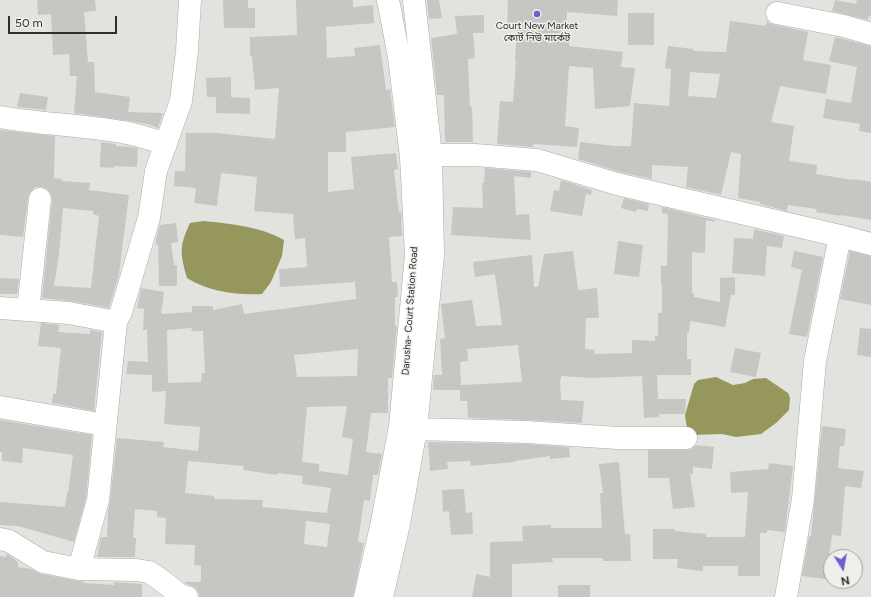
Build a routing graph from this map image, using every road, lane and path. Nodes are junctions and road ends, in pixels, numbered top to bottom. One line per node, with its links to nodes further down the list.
1 (190, 0): 7 (street)
2 (388, 0): 8 (street, Darusha- Court Station Road)
3 (414, 0): 8 (street, Darusha- Court Station Road)
4 (777, 13): 5 (street)
5 (871, 34)
6 (0, 117): 7 (street)
7 (166, 144): 14 (street)
8 (421, 156): 10 (street); 17 (street, Darusha- Court Station Road)
9 (40, 199): 13 (street)
10 (840, 236): 11 (street); 24 (street)
11 (871, 244)
12 (0, 308): 13 (street)
13 (28, 310): 14 (street)
14 (116, 322): 16 (street)
15 (0, 407): 16 (street)
16 (105, 425): 20 (street)
17 (408, 428): 18 (street); 22 (street, Darusha- Court Station Road); 23 (street, Darusha- Court Station Road)
18 (686, 438)
19 (0, 540): 20 (street)
20 (79, 569): 21 (street)
21 (187, 597)
22 (365, 597)
23 (382, 597)
24 (786, 597)

